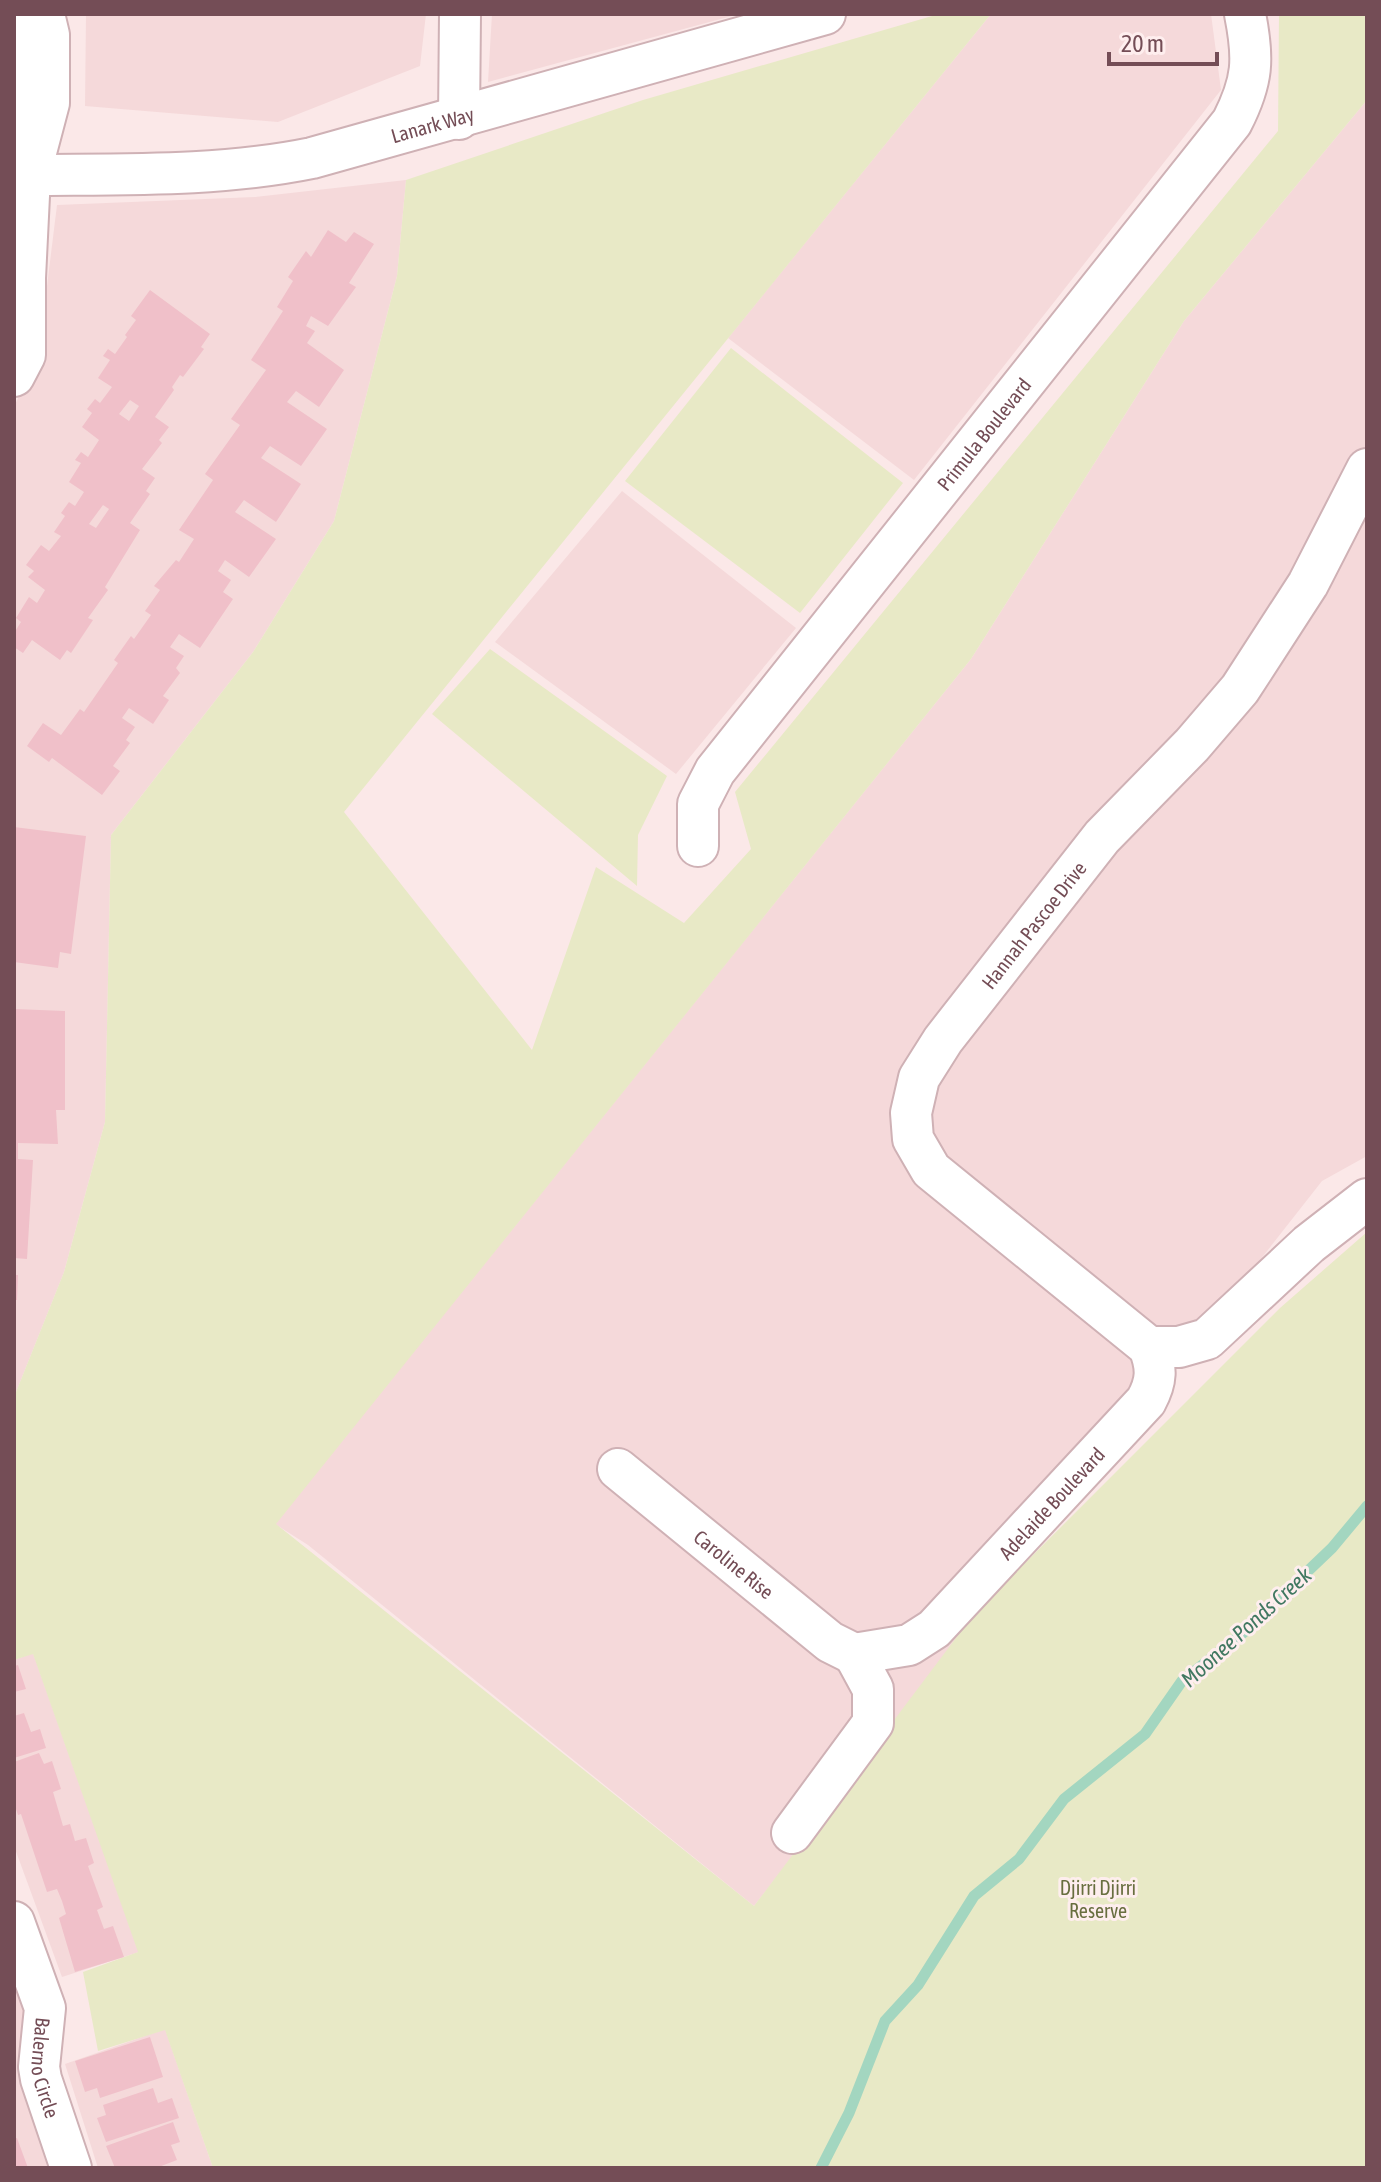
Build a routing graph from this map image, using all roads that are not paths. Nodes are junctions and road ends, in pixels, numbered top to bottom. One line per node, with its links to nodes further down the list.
1 (23, 14): 7 (street)
2 (44, 14): 7 (street)
3 (460, 14): 6 (street)
4 (825, 14): 6 (street, Lanark Way)
5 (1245, 14): 11 (street, Primula Boulevard)
6 (459, 119): 7 (street, Lanark Way)
7 (30, 175): 8 (street)
8 (19, 289): 9 (street)
9 (14, 376)
10 (1367, 469): 13 (street, Hannah Pascoe Drive)
11 (698, 846)
12 (1367, 1199): 13 (street)
13 (1149, 1347): 15 (street, Adelaide Boulevard)
14 (618, 1469): 15 (street, Caroline Rise)
15 (854, 1654): 16 (street)
16 (792, 1833)
17 (14, 1922): 18 (street, Balerno Circle)
18 (71, 2168)

